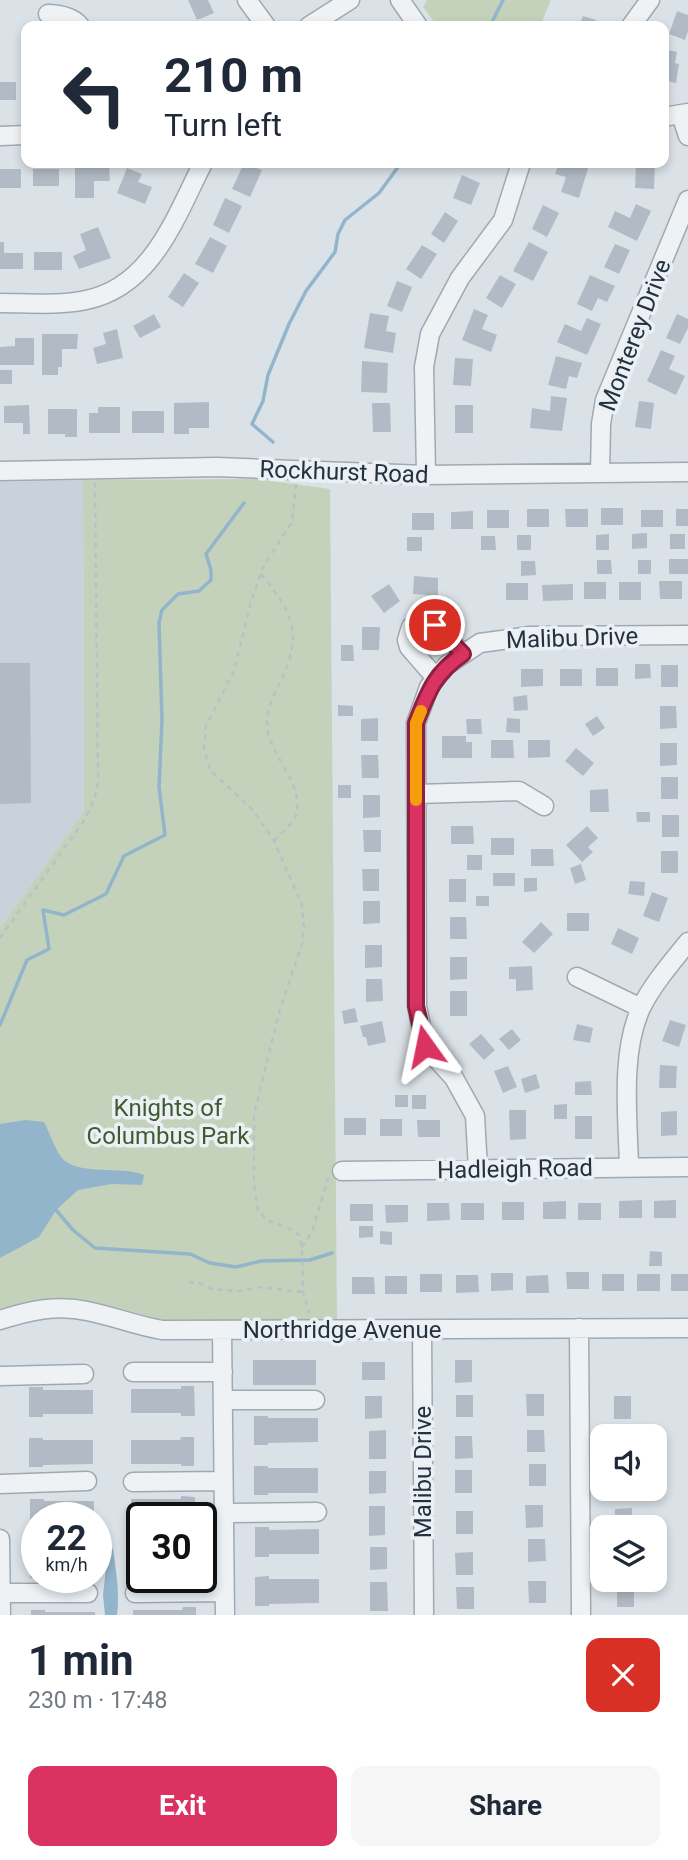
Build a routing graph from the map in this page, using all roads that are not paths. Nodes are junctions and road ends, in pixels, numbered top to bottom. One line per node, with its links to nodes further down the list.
1 (247, 0): 7 (street)
2 (350, 0): 8 (street)
3 (400, 0): 9 (street)
4 (650, 0): 10 (street)
5 (48, 14): 6 (street)
6 (75, 21)
7 (262, 21)
8 (317, 21)
9 (415, 21)
10 (635, 21)
11 (677, 115): 14 (street)
12 (21, 135): 13 (street)
13 (0, 136)
14 (688, 136)
15 (200, 168): 18 (street)
16 (519, 168): 22 (street)
17 (688, 200): 21 (street, Monterey Drive)
18 (0, 303)
19 (0, 471): 22 (street, Rockhurst Road)
20 (688, 472): 21 (street, Rockhurst Road)
21 (600, 473): 22 (street, Rockhurst Road)
22 (426, 475)
23 (688, 635): 24 (street, Malibu Drive)
24 (463, 654): 25 (street, Malibu Drive); 25 (street)
25 (436, 678): 26 (street, Malibu Drive)
26 (416, 794): 27 (street); 33 (street, Malibu Drive)
27 (544, 806)
28 (688, 942): 30 (street)
29 (577, 977): 30 (street)
30 (641, 1008): 32 (street)
31 (688, 1167): 32 (street, Hadleigh Road)
32 (629, 1168): 33 (street, Hadleigh Road)
33 (478, 1169): 34 (street, Hadleigh Road)
34 (342, 1171)
35 (0, 1320): 38 (street, Northridge Avenue)
36 (579, 1328): 37 (street, Northridge Avenue); 39 (street, Northridge Avenue); 60 (street)
37 (688, 1328)
38 (222, 1330): 39 (street, Northridge Avenue); 41 (street)
39 (422, 1330): 59 (street, Malibu Drive)
40 (133, 1372): 41 (street)
41 (223, 1372): 45 (street)
42 (84, 1374): 43 (street)
43 (0, 1376)
44 (315, 1400): 45 (street)
45 (223, 1401): 47 (street)
46 (87, 1481): 49 (street)
47 (223, 1481): 48 (street); 51 (street)
48 (133, 1482)
49 (0, 1484)
50 (317, 1512): 51 (street)
51 (224, 1513): 54 (street)
52 (0, 1539): 55 (street)
53 (217, 1592): 54 (street)
54 (225, 1592): 58 (street)
55 (1, 1593): 56 (street); 57 (street)
56 (21, 1593)
57 (1, 1615)
58 (225, 1615)
59 (424, 1615)
60 (580, 1615)

